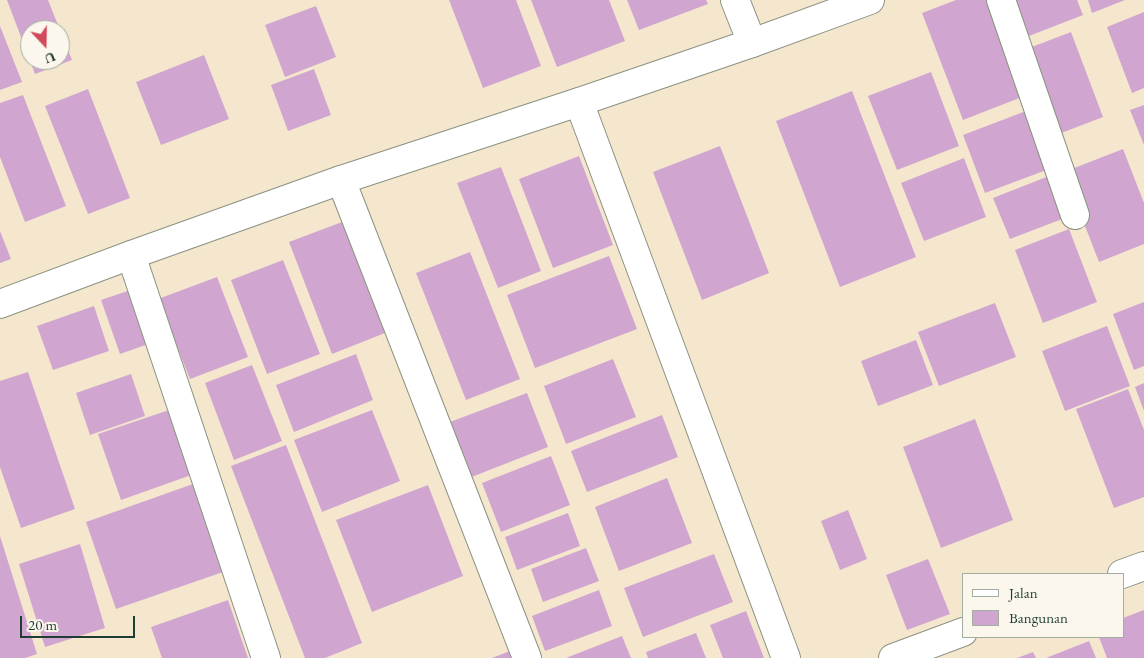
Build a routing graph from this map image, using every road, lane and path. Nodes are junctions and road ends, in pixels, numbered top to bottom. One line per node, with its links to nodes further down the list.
1 (735, 0): 4 (street)
2 (870, 0): 4 (street)
3 (1001, 0): 7 (street)
4 (752, 43): 5 (street)
5 (579, 102): 6 (street); 15 (street)
6 (341, 180): 8 (street); 14 (street)
7 (1075, 215)
8 (130, 255): 9 (street); 13 (street)
9 (0, 304)
10 (1144, 566): 11 (street)
11 (1124, 573)
12 (962, 632): 16 (street)
13 (266, 658)
14 (527, 658)
15 (786, 658)
16 (893, 658)

